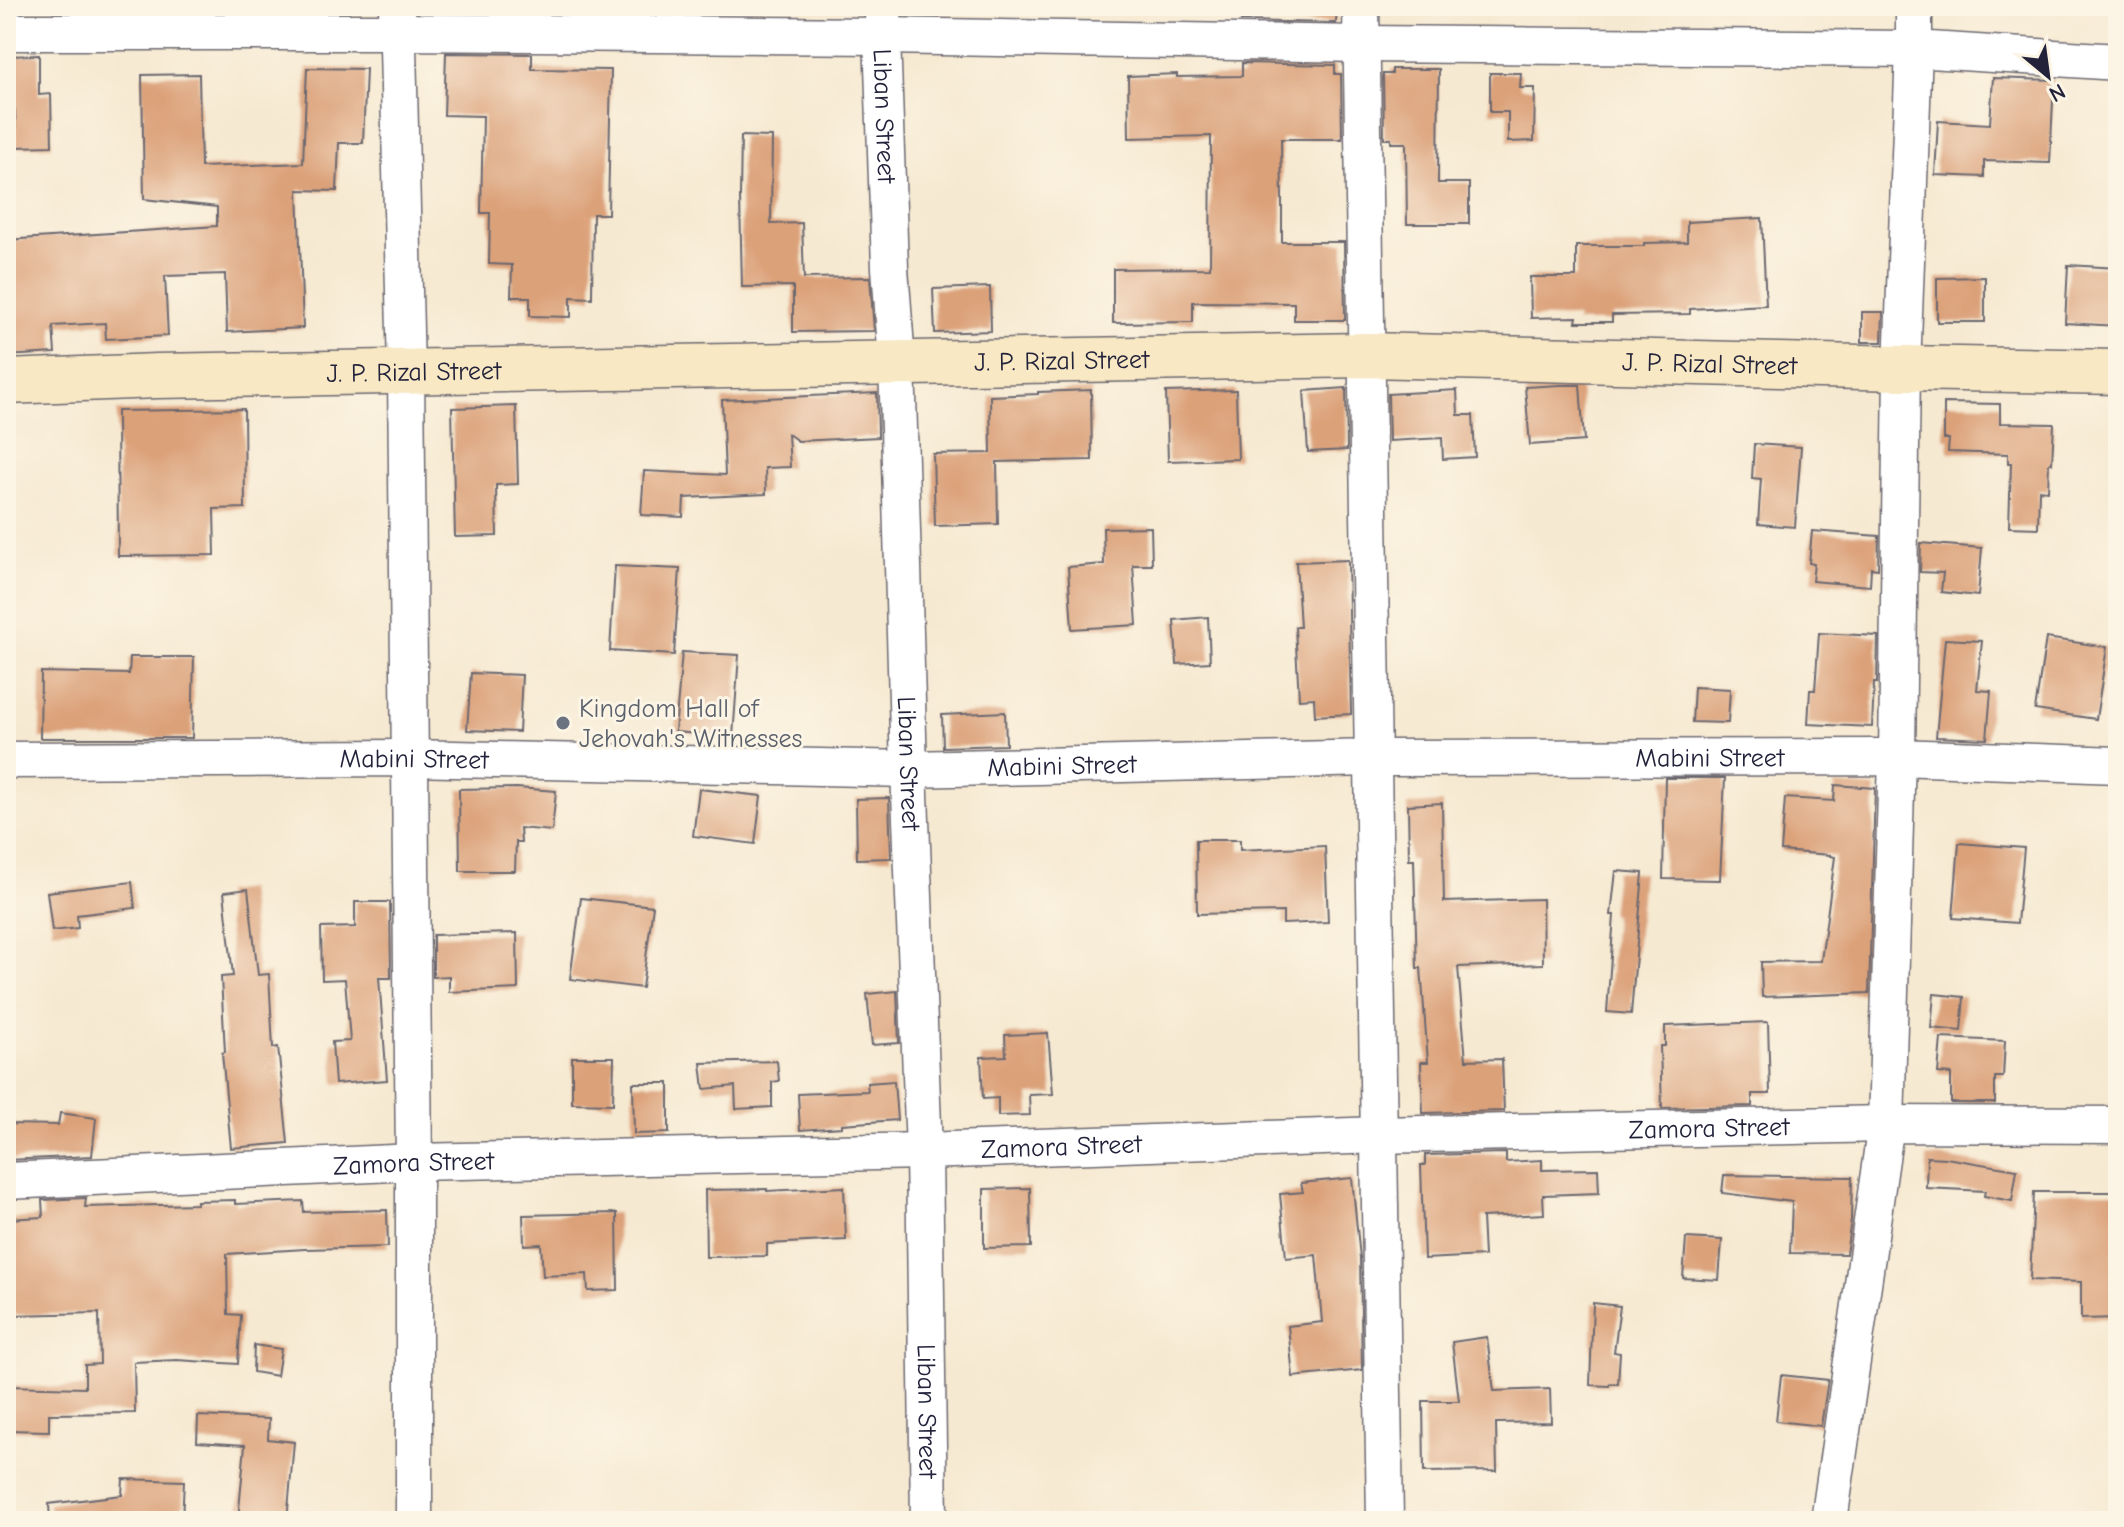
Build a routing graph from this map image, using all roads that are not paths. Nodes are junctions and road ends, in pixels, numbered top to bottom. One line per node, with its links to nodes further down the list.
1 (1361, 6): 6 (street)
2 (1914, 6): 7 (street)
3 (397, 19): 4 (street); 5 (street); 12 (street)
4 (883, 21): 6 (street); 10 (street, Liban Street)
5 (6, 32)
6 (1361, 44): 7 (street); 9 (street)
7 (1914, 49): 8 (street); 11 (street)
8 (2118, 62)
9 (1366, 355): 10 (main road, J. P. Rizal Street); 11 (main road, J. P. Rizal Street); 17 (street)
10 (897, 362): 12 (main road, J. P. Rizal Street); 20 (street, Liban Street)
11 (1902, 368): 13 (main road, J. P. Rizal Street); 15 (street)
12 (406, 372): 14 (main road, J. P. Rizal Street); 16 (street)
13 (2118, 372)
14 (6, 382)
15 (1897, 757): 17 (street, Mabini Street); 19 (street, Mabini Street); 21 (street)
16 (409, 758): 18 (street, Mabini Street); 20 (street, Mabini Street); 25 (street)
17 (1373, 758): 20 (street, Mabini Street); 23 (street)
18 (6, 760)
19 (2118, 765)
20 (909, 769): 24 (street, Liban Street)
21 (1886, 1124): 22 (street, Zamora Street); 23 (street, Zamora Street); 30 (street)
22 (2118, 1125)
23 (1379, 1135): 24 (street, Zamora Street); 29 (street)
24 (924, 1151): 25 (street, Zamora Street); 28 (street, Liban Street)
25 (414, 1162): 26 (street, Zamora Street); 27 (street)
26 (6, 1181)
27 (414, 1521)
28 (929, 1521)
29 (1385, 1521)
30 (1829, 1521)

